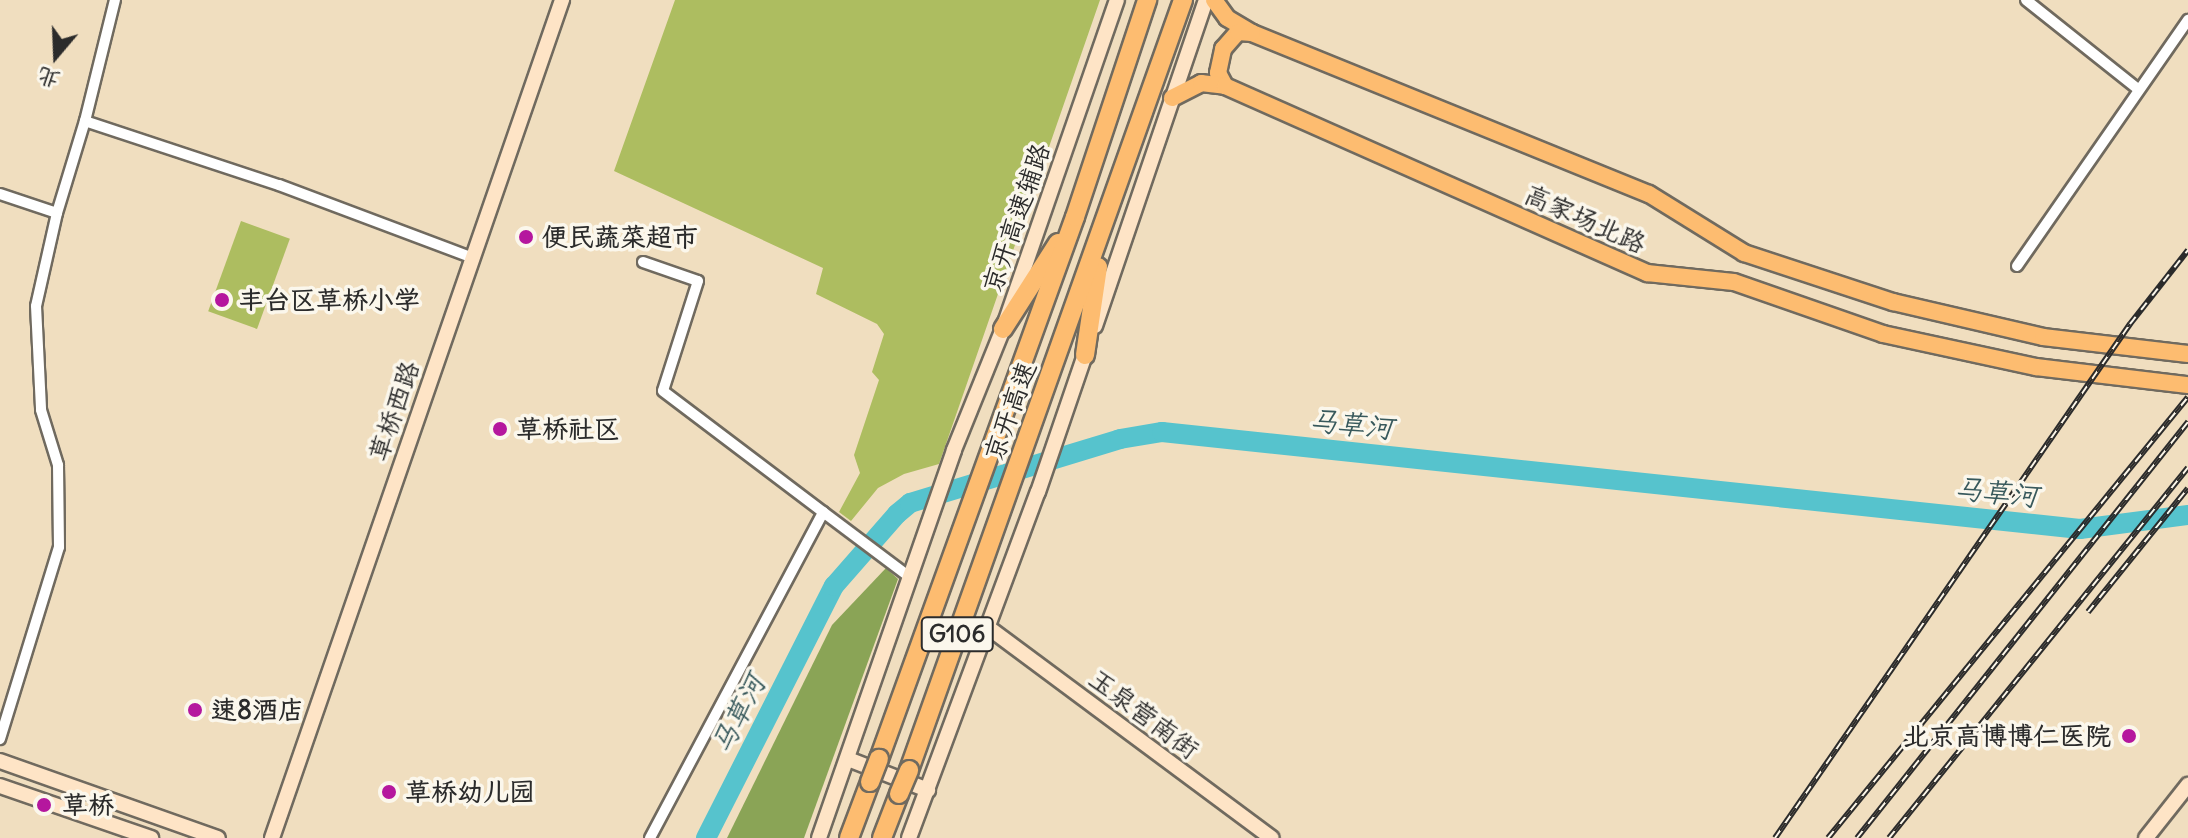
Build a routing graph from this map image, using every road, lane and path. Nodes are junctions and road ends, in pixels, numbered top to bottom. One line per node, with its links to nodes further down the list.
1 (115, 0): 14 (street)
2 (562, 0): 19 (street, 草桥西路)
3 (1117, 0): 22 (street, 京开高速辅路)
4 (1147, 0): 17 (highway, 京开高速 / G106)
5 (1183, 0): 18 (highway, 京开高速 / G106)
6 (1206, 0): 13 (street)
7 (1214, 0): 10 (main road, 高家场北路)
8 (2026, 0): 12 (street)
9 (2188, 20): 12 (street)
10 (1252, 33): 11 (main road); 23 (main road, 高家场北路)
11 (1225, 86): 13 (main road); 25 (main road, 高家场北路)
12 (2139, 90): 21 (street)
13 (1172, 98): 24 (street)
14 (85, 121): 16 (street); 19 (street)
15 (0, 194): 16 (street)
16 (57, 213): 29 (street)
17 (1075, 217): 22 (highway); 40 (highway, 京开高速 / G106, bridge)
18 (1104, 226): 24 (highway); 41 (highway, 京开高速 / G106, bridge)
19 (473, 258): 37 (street, 草桥西路)
20 (643, 262): 26 (street)
21 (2017, 266)
22 (1003, 329): 27 (street, 京开高速辅路)
23 (2188, 354)
24 (1085, 355): 28 (street)
25 (2188, 385)
26 (823, 512): 27 (street); 38 (street)
27 (911, 578): 30 (street)
28 (989, 628): 34 (street); 43 (street, 玉泉营南街)
29 (0, 739)
30 (848, 759): 34 (street); 39 (street)
31 (0, 761): 36 (street)
32 (2188, 785): 44 (street)
33 (0, 786): 35 (street)
34 (928, 790): 42 (street)
35 (151, 838)
36 (218, 838)
37 (272, 838)
38 (650, 838)
39 (819, 838)
40 (849, 838)
41 (882, 838)
42 (909, 838)
43 (1272, 838)
44 (2146, 838)

